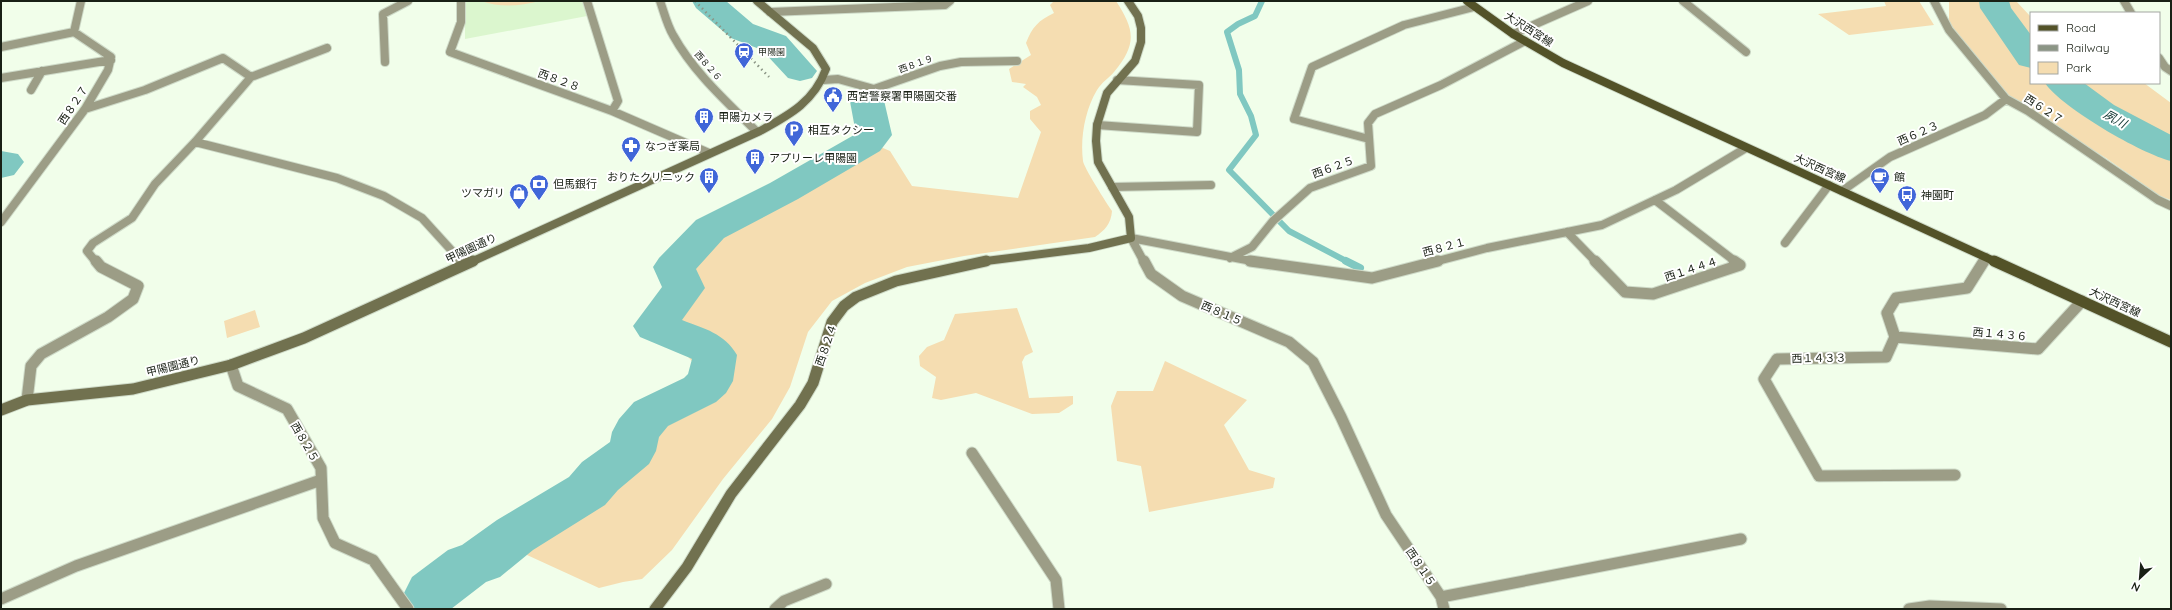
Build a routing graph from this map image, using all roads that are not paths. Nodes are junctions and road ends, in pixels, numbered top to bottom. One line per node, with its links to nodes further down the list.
1 (81, 1): 16 (street)
2 (408, 1): 25 (street)
3 (461, 1): 35 (street, 西８２８)
4 (587, 1): 35 (street)
5 (660, 1): 37 (street, 西８２６)
6 (757, 1): 14 (street)
7 (1128, 1): 31 (street, 西８１５)
8 (1588, 1): 17 (street)
9 (1684, 1): 21 (street)
10 (1934, 1): 33 (street, 西６２７)
11 (2124, 1): 15 (street)
12 (948, 3): 14 (street)
13 (1470, 4): 17 (main road, 大沢西宮線); 38 (street)
14 (770, 12): 30 (street)
15 (2130, 12)
16 (74, 32): 19 (street); 23 (street)
17 (1513, 34): 18 (main road, 大沢西宮線)
18 (1525, 41): 38 (street, 西６２５); 40 (main road, 大沢西宮線)
19 (1, 47)
20 (327, 48): 28 (street)
21 (1746, 52)
22 (2160, 59): 26 (street)
23 (110, 60): 27 (street); 34 (street, 西８２７)
24 (1017, 61): 30 (street, 西８１９)
25 (385, 62)
26 (2169, 68)
27 (42, 71): 29 (street); 32 (street)
28 (251, 76): 34 (street); 39 (street)
29 (1, 78)
30 (824, 80): 37 (street, 甲陽園通り)
31 (1117, 80): 36 (street, 西８１５); 36 (street)
32 (31, 90)
33 (2006, 98): 45 (street, 西６２３); 47 (street, 西６２７)
34 (85, 109): 48 (street, 西８２７)
35 (612, 111): 41 (street, 西８２８)
36 (1097, 125): 44 (street, 西８１５)
37 (757, 132): 41 (street, 甲陽園通り)
38 (1369, 139): 53 (street, 西６２５)
39 (195, 142): 54 (street); 59 (street)
40 (1746, 148): 43 (main road, 大沢西宮線); 46 (street, 西８２１)
41 (709, 152): 54 (street, 甲陽園通り)
42 (1211, 185): 44 (street)
43 (1829, 185): 45 (main road, 大沢西宮線); 51 (street)
44 (1112, 187): 50 (street, 西８１５)
45 (1842, 191): 52 (main road, 大沢西宮線)
46 (1655, 200): 49 (street, 西８２１); 49 (street, 西１４４４)
47 (2171, 206)
48 (1, 222)
49 (1567, 232): 53 (street, 西８２１)
50 (1131, 238): 53 (street, 西８２１); 67 (street, 西８１５); 69 (street, 西８２４)
51 (1785, 243)
52 (1986, 257): 55 (main road, 大沢西宮線); 56 (street)
53 (1230, 258)
54 (464, 264): 58 (street, 甲陽園通り)
55 (2082, 301): 56 (street, 西１４３６); 57 (main road, 大沢西宮線)
56 (1895, 337): 62 (street, 西１４３３)
57 (2171, 342)
58 (231, 365): 59 (street, 甲陽園通り); 63 (street, 西８２５)
59 (27, 400): 60 (street, 甲陽園通り)
60 (1, 410)
61 (972, 452): 71 (street)
62 (1955, 475)
63 (321, 480): 66 (street); 68 (street, 西８２５)
64 (1740, 539): 67 (street)
65 (826, 584): 70 (street)
66 (1, 599)
67 (1442, 603)
68 (408, 609)
69 (655, 609)
70 (775, 609)
71 (1059, 609)
72 (1909, 609): 73 (street)
73 (2001, 609)

